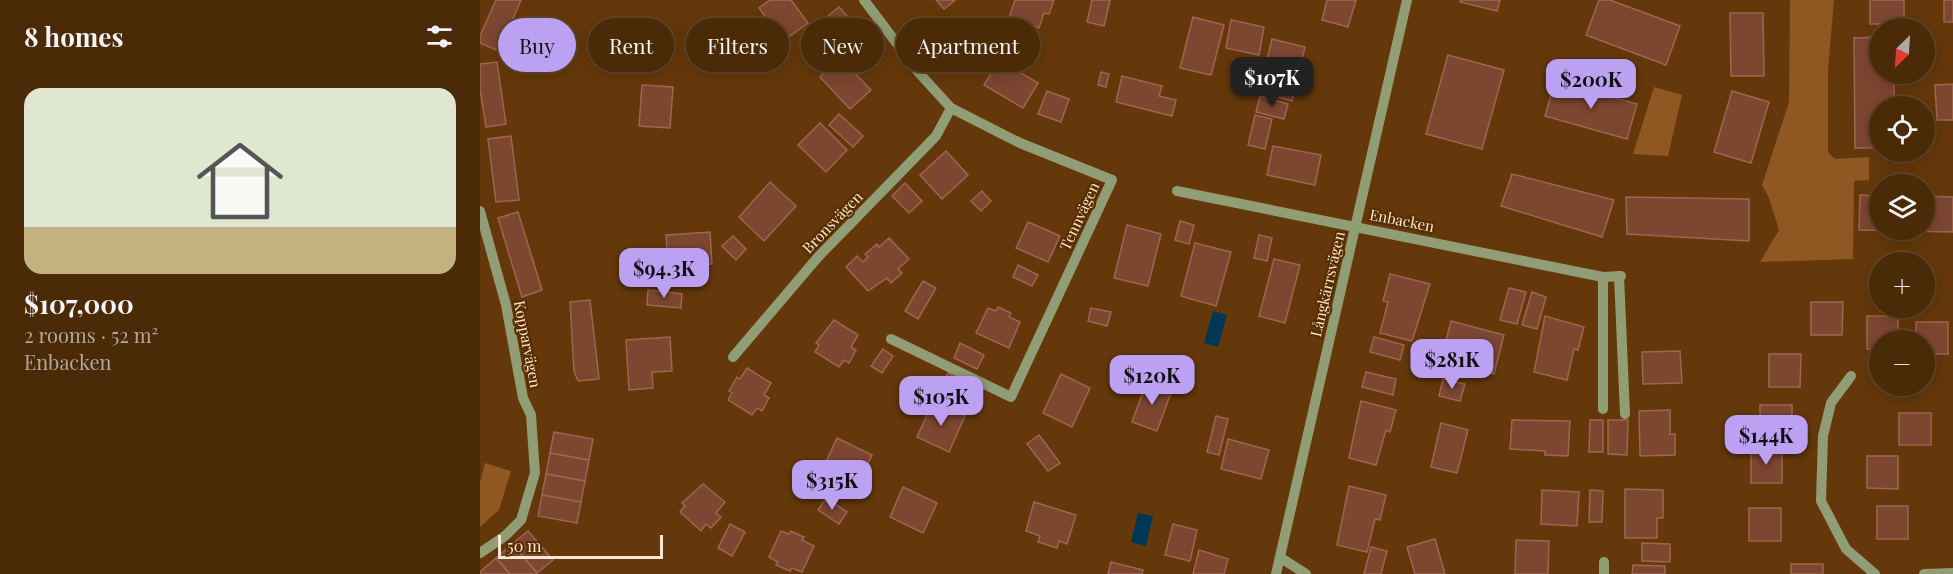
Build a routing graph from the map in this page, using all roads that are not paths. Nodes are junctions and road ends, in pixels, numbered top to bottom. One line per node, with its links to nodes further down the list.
1 (864, 0): 3 (street, Tennvägen)
2 (1407, 0): 6 (street, Långkärrsvägen)
3 (951, 108): 8 (street, Tennvägen); 9 (street, Bronsvägen)
4 (1177, 191): 6 (street, Enbacken)
5 (480, 210): 13 (street, Kopparvägen)
6 (1356, 226): 7 (street, Enbacken); 14 (street, Långkärrsvägen)
7 (1602, 277): 11 (street); 12 (street, Enbacken)
8 (891, 339)
9 (733, 357)
10 (1851, 376): 20 (street)
11 (1603, 409)
12 (1625, 414)
13 (480, 553)
14 (1281, 558): 17 (street, Långkärrsvägen); 18 (street)
15 (1604, 562): 19 (street)
16 (1953, 573): 21 (street)
17 (1276, 574)
18 (1306, 574)
19 (1604, 574)
20 (1875, 574)
21 (1924, 574)

